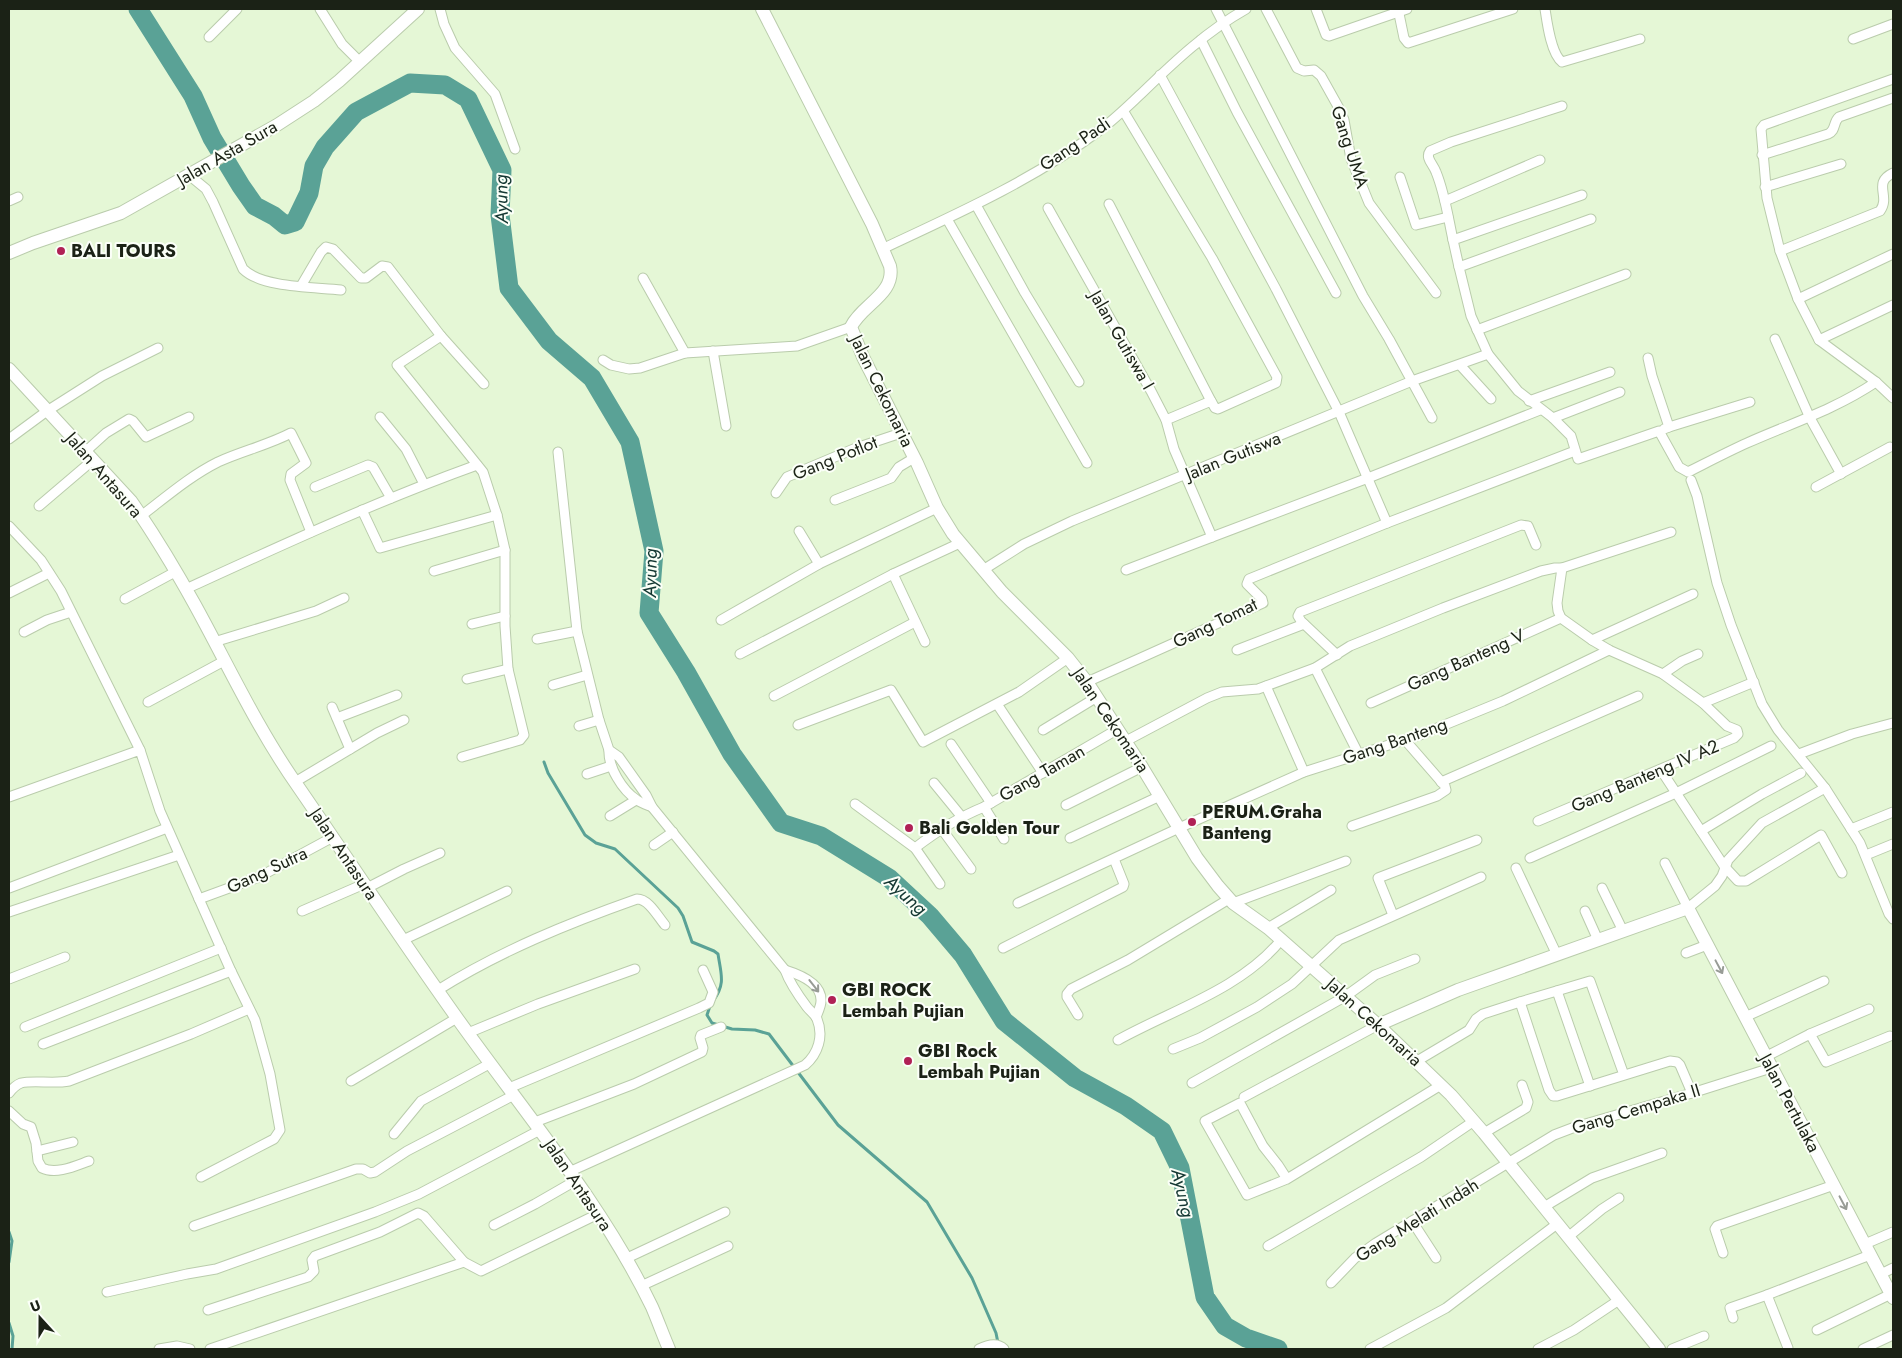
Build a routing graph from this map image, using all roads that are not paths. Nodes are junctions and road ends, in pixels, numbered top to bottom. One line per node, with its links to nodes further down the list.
1 (237, 9): 15 (street)
2 (320, 9): 19 (street)
3 (418, 9): 19 (street, Jalan Asta Sura)
4 (440, 9): 25 (street)
5 (762, 9): 44 (street, Jalan Cekomaria)
6 (1216, 9): 13 (street)
7 (1246, 9): 13 (street, Gang Padi)
8 (1266, 9): 53 (street, Gang UMA)
9 (1316, 9): 12 (street)
10 (1513, 9): 12 (street)
11 (1545, 9): 17 (street)
12 (1401, 10)
13 (1223, 22): 18 (street, Gang Padi); 71 (street)
14 (1893, 24): 16 (street)
15 (209, 37)
16 (1854, 38)
17 (1640, 39)
18 (1201, 40): 20 (street, Gang Padi); 54 (street)
19 (360, 62): 30 (street, Jalan Asta Sura)
20 (1160, 75): 38 (street, Gang Padi); 83 (street)
21 (1893, 79): 26 (street)
22 (1893, 98): 26 (street)
23 (1562, 106): 36 (street)
24 (1124, 112): 78 (street)
25 (515, 150)
26 (1762, 155): 32 (street)
27 (1540, 160): 36 (street)
28 (1841, 164): 32 (street)
29 (1893, 174): 45 (street)
30 (189, 175): 46 (street, Jalan Asta Sura); 51 (street)
31 (1400, 177): 40 (street)
32 (1765, 187): 45 (street)
33 (1582, 195): 43 (street)
34 (18, 197): 35 (street)
35 (9, 201)
36 (1446, 201): 40 (street)
37 (1109, 204): 78 (street)
38 (976, 205): 41 (street, Gang Padi); 72 (street)
39 (1048, 208): 89 (street, Jalan Gutiswa I)
40 (1448, 217): 43 (street)
41 (947, 219): 44 (street, Gang Padi); 100 (street)
42 (1590, 219): 48 (street)
43 (1454, 240): 48 (street)
44 (884, 248): 57 (street, Jalan Cekomaria)
45 (1780, 251): 55 (street)
46 (9, 253)
47 (1893, 254): 55 (street)
48 (1459, 267): 58 (street)
49 (1626, 274): 58 (street)
50 (643, 278): 64 (street)
51 (301, 286): 52 (street); 59 (street)
52 (341, 290)
53 (1436, 292)
54 (1336, 293)
55 (1798, 299): 61 (street)
56 (1893, 305): 61 (street)
57 (851, 327): 63 (street); 93 (street, Jalan Cekomaria)
58 (1477, 330): 65 (street)
59 (442, 336): 74 (street); 101 (street)
60 (1775, 339): 88 (street)
61 (1819, 340): 73 (street)
62 (158, 348): 82 (street)
63 (713, 351): 64 (street); 90 (street)
64 (686, 353): 67 (street)
65 (1488, 354): 68 (street, Jalan Gutiswa); 79 (street)
66 (1648, 358): 91 (street)
67 (603, 360)
68 (1460, 365): 71 (street, Jalan Gutiswa); 77 (street)
69 (9, 369): 82 (street, Jalan Antasura)
70 (1610, 372): 79 (street)
71 (1412, 381): 83 (street, Jalan Gutiswa); 86 (street)
72 (1079, 382)
73 (1876, 382): 76 (street); 88 (street)
74 (484, 384)
75 (1620, 392): 87 (street)
76 (1891, 393)
77 (1491, 399)
78 (1212, 401): 89 (street)
79 (1529, 401): 81 (street)
80 (1750, 402): 91 (street)
81 (1540, 410): 87 (street); 104 (street)
82 (47, 411): 94 (street); 98 (street, Jalan Antasura)
83 (1339, 412): 103 (street, Jalan Gutiswa); 104 (street)
84 (189, 417): 98 (street)
85 (380, 417): 106 (street)
86 (1432, 418)
87 (1553, 418): 96 (street)
88 (1810, 418): 92 (street); 102 (street)
89 (1166, 420): 103 (street, Jalan Gutiswa I)
90 (726, 426)
91 (1668, 427): 92 (street)
92 (1659, 431): 96 (street)
93 (901, 433): 99 (street, Jalan Cekomaria); 109 (street, Gang Potlot)
94 (9, 439)
95 (1890, 447): 102 (street)
96 (1575, 451): 117 (street)
97 (558, 452): 146 (street)
98 (89, 456): 112 (street); 116 (street, Jalan Antasura)
99 (912, 460): 111 (street); 113 (street, Jalan Cekomaria)
100 (1087, 463)
101 (477, 466): 106 (street); 115 (street)
102 (1841, 474): 108 (street)
103 (1186, 475): 122 (street, Jalan Gutiswa I); 128 (street, Jalan Gutiswa)
104 (1368, 478): 117 (street); 122 (street)
105 (1691, 480): 165 (street)
106 (424, 484): 110 (street)
107 (315, 487): 110 (street)
108 (1816, 487)
109 (776, 493)
110 (391, 498): 114 (street)
111 (835, 500)
112 (39, 506)
113 (937, 508): 123 (street, Jalan Cekomaria); 126 (street)
114 (362, 510): 115 (street); 120 (street)
115 (497, 515): 125 (street)
116 (142, 516): 120 (street); 131 (street, Jalan Antasura)
117 (1387, 523): 164 (street, Gang Tomat)
118 (9, 526): 132 (street)
119 (799, 531): 126 (street)
120 (310, 532): 134 (street)
121 (1671, 532): 127 (street)
122 (1212, 537): 129 (street)
123 (960, 543): 128 (street, Jalan Cekomaria); 133 (street)
124 (1536, 545): 145 (street)
125 (505, 550): 130 (street); 140 (street)
126 (820, 564): 142 (street)
127 (1562, 568): 141 (street); 156 (street)
128 (983, 570): 157 (street, Jalan Cekomaria)
129 (1126, 570)
130 (434, 571)
131 (176, 572): 134 (street, Jalan Antasura); 137 (street)
132 (49, 573): 135 (street); 139 (street)
133 (893, 574): 143 (street); 154 (street)
134 (186, 589): 150 (street, Jalan Antasura)
135 (9, 592)
136 (1693, 594): 149 (street)
137 (125, 598)
138 (344, 598): 150 (street)
139 (71, 612): 147 (street); 190 (street)
140 (505, 616): 144 (street); 160 (street)
141 (1561, 618): 149 (street); 173 (street, Gang Banteng V)
142 (721, 620)
143 (915, 622): 151 (street); 169 (street)
144 (472, 624)
145 (1304, 624): 152 (street); 156 (street)
146 (577, 631): 148 (street); 162 (street)
147 (24, 632)
148 (537, 639)
149 (1592, 640): 153 (street)
150 (214, 642): 158 (street, Jalan Antasura)
151 (925, 642)
152 (1237, 650)
153 (1609, 650): 161 (street); 185 (street, Gang Banteng)
154 (740, 654)
155 (1698, 654): 161 (street)
156 (1337, 655): 159 (street)
157 (1068, 658): 164 (street, Jalan Cekomaria); 175 (street)
158 (224, 661): 172 (street); 202 (street, Jalan Antasura)
159 (1314, 668): 167 (street); 193 (street)
160 (508, 669): 163 (street); 194 (street)
161 (1663, 674): 174 (street)
162 (587, 675): 166 (street); 179 (street)
163 (468, 680)
164 (1087, 682): 171 (street, Jalan Cekomaria)
165 (1754, 682): 174 (street); 192 (street)
166 (553, 684)
167 (1266, 686): 186 (street); 198 (street)
168 (397, 695): 177 (street)
169 (774, 696)
170 (1638, 696): 203 (street)
171 (1097, 697): 183 (street, Jalan Cekomaria); 184 (street)
172 (148, 702)
173 (1371, 703)
174 (1703, 703): 197 (street, Gang Banteng IV A2)
175 (997, 704): 181 (street); 199 (street)
176 (332, 707): 177 (street)
177 (337, 718): 189 (street)
178 (404, 720): 189 (street)
179 (599, 720): 182 (street); 191 (street)
180 (1893, 723): 192 (street)
181 (798, 725)
182 (579, 726)
183 (1118, 729): 186 (street, Jalan Cekomaria); 199 (street, Gang Taman)
184 (1043, 730)
185 (1405, 740): 193 (street, Gang Banteng); 203 (street)
186 (1126, 741): 196 (street, Jalan Cekomaria)
187 (951, 744): 211 (street)
188 (1771, 746): 206 (street)
189 (350, 749): 202 (street)
190 (140, 750): 208 (street); 219 (street)
191 (608, 750): 195 (street); 213 (street)
192 (1799, 754): 205 (street)
193 (1359, 755): 198 (street, Gang Banteng)
194 (462, 757)
195 (610, 766): 201 (street); 209 (street)
196 (1142, 767): 207 (street, Jalan Cekomaria); 212 (street)
197 (1661, 770): 206 (street); 217 (street, Gang Banteng IV A2)
198 (1304, 772): 221 (street, Gang Banteng)
199 (1042, 773): 211 (street, Gang Taman)
200 (1800, 773): 223 (street)
201 (586, 774)
202 (295, 782): 225 (street, Jalan Antasura)
203 (1441, 782): 218 (street)
204 (934, 783): 216 (street)
205 (1825, 788): 222 (street); 239 (street)
206 (1676, 792): 223 (street); 235 (street)
207 (1160, 796): 221 (street, Jalan Cekomaria); 226 (street)
208 (9, 797)
209 (636, 800): 213 (street); 215 (street)
210 (855, 804): 231 (street)
211 (988, 805): 216 (street, Gang Taman); 227 (street)
212 (1066, 805)
213 (652, 807): 224 (street)
214 (1893, 812): 222 (street)
215 (610, 816)
216 (962, 816): 220 (street, Gang Taman)
217 (1538, 821)
218 (1352, 826)
219 (167, 828): 233 (street); 246 (street)
220 (941, 828): 231 (street, Gang Taman); 241 (street)
221 (1178, 828): 236 (street, Gang Banteng); 251 (street, Jalan Cekomaria)
222 (1851, 829): 234 (street)
223 (1701, 831): 239 (street)
224 (673, 832): 230 (street); 275 (street)
225 (333, 837): 245 (street, Jalan Antasura); 250 (street, Gang Sutra)
226 (1070, 838)
227 (1004, 839)
228 (1477, 840): 257 (street)
229 (1893, 844): 234 (street)
230 (654, 845)
231 (915, 848): 244 (street)
232 (440, 853): 245 (street)
233 (179, 855): 250 (street); 256 (street)
234 (1866, 855): 258 (street)
235 (1530, 858)
236 (1114, 859): 252 (street, Gang Banteng); 267 (street)
237 (1346, 861): 251 (street)
238 (1665, 863): 253 (street)
239 (1724, 866): 242 (street); 253 (street)
240 (1516, 868): 269 (street)
241 (971, 869)
242 (1842, 873)
243 (1480, 877): 257 (street)
244 (940, 884)
245 (366, 886): 254 (street); 262 (street, Jalan Antasura)
246 (9, 888)
247 (1602, 888): 261 (street)
248 (1331, 890): 260 (street)
249 (507, 891): 262 (street)
250 (199, 899): 266 (street)
251 (1231, 901): 260 (street, Jalan Cekomaria); 285 (street)
252 (1018, 903)
253 (1688, 908): 261 (street); 265 (street, Jalan Pertulaka)
254 (302, 911)
255 (1585, 911): 264 (street)
256 (9, 912)
257 (1394, 915): 272 (street)
258 (1893, 919)
259 (665, 926): 279 (street)
260 (1268, 928): 263 (street, Jalan Cekomaria)
261 (1623, 931): 264 (street)
262 (403, 940): 279 (street, Jalan Antasura)
263 (1281, 940): 272 (street, Jalan Cekomaria); 295 (street)
264 (1598, 940): 269 (street)
265 (1707, 944): 268 (street); 287 (street, Jalan Pertulaka, one-way to 287)
266 (221, 948): 276 (street); 290 (street)
267 (1003, 948)
268 (1686, 953)
269 (1557, 955): 289 (street)
270 (65, 957): 277 (street)
271 (1415, 959): 281 (street)
272 (1310, 965): 281 (street, Jalan Cekomaria); 297 (street)
273 (635, 969): 292 (street)
274 (703, 970): 307 (street)
275 (785, 970): 286 (street); 286 (street, one-way to 286)
276 (231, 971): 283 (street); 296 (street)
277 (9, 980)
278 (1824, 981): 287 (street)
279 (438, 990): 288 (street, Jalan Antasura)
280 (1557, 991): 282 (street); 301 (street); 306 (street)
281 (1346, 996): 289 (street, Jalan Cekomaria); 303 (street)
282 (1520, 1002): 298 (street); 306 (street)
283 (249, 1009): 308 (street); 321 (street)
284 (1869, 1010): 293 (street, Gang Cempaka II)
285 (1078, 1014)
286 (816, 1017): 322 (street)
287 (1745, 1017): 299 (street, Jalan Pertulaka)
288 (457, 1018): 292 (street, Jalan Antasura); 302 (street)
289 (1378, 1025): 298 (street, Jalan Cekomaria); 310 (street)
290 (25, 1027)
291 (721, 1027): 313 (street)
292 (468, 1033): 300 (street, Jalan Antasura)
293 (1810, 1034): 294 (street); 299 (street, Gang Cempaka II)
294 (1890, 1036)
295 (1118, 1040)
296 (43, 1044)
297 (1173, 1049)
298 (1417, 1061): 304 (street, Jalan Cekomaria)
299 (1768, 1062): 309 (street, Gang Cempaka II); 324 (street, Jalan Pertulaka)
300 (491, 1063): 307 (street, Jalan Antasura); 315 (street)
301 (1624, 1075): 306 (street); 309 (street)
302 (351, 1081)
303 (1192, 1083)
304 (1441, 1085): 312 (street, Jalan Cekomaria); 323 (street)
305 (1522, 1086): 314 (street)
306 (1590, 1086)
307 (512, 1092): 313 (street, Jalan Antasura); 332 (street)
308 (9, 1093)
309 (1692, 1093): 320 (street, Gang Cempaka II)
310 (1244, 1097)
311 (9, 1111): 317 (street)
312 (1474, 1121): 314 (street, Jalan Cekomaria); 336 (street)
313 (538, 1126): 322 (street, Jalan Antasura); 346 (street)
314 (1484, 1133): 320 (street, Jalan Cekomaria)
315 (394, 1134)
316 (73, 1142): 317 (street)
317 (37, 1151): 319 (street)
318 (1662, 1153): 326 (street)
319 (89, 1161)
320 (1508, 1164): 326 (street, Jalan Cekomaria); 329 (street, Gang Melati Indah)
321 (201, 1177)
322 (572, 1177): 328 (street, Jalan Antasura); 331 (street)
323 (1287, 1179): 323 (street)
324 (1834, 1185): 337 (street, Jalan Pertulaka, one-way to 337); 338 (street)
325 (1619, 1198): 334 (street)
326 (1544, 1207): 330 (street, Jalan Cekomaria)
327 (725, 1212): 340 (street)
328 (598, 1214): 340 (street, Jalan Antasura); 341 (street)
329 (1412, 1221): 339 (street); 344 (street, Gang Melati Indah)
330 (1557, 1224): 334 (street, Jalan Cekomaria); 363 (street)
331 (494, 1225)
332 (194, 1226)
333 (1893, 1232): 337 (street)
334 (1568, 1237): 349 (street, Jalan Cekomaria)
335 (728, 1246): 345 (street)
336 (1268, 1246)
337 (1868, 1249): 343 (street, Jalan Pertulaka); 347 (street)
338 (1722, 1253)
339 (1436, 1258)
340 (626, 1259): 345 (street, Jalan Antasura)
341 (464, 1262): 350 (street); 359 (street)
342 (1893, 1268): 343 (street)
343 (1881, 1274): 348 (street, Jalan Pertulaka)
344 (1331, 1283)
345 (640, 1286): 360 (street, Jalan Antasura)
346 (107, 1292)
347 (1767, 1295): 351 (street); 356 (street)
348 (1892, 1296): 352 (street)
349 (1619, 1300): 355 (street, Jalan Cekomaria); 364 (street)
350 (208, 1310)
351 (1733, 1318)
352 (1817, 1330)
353 (1704, 1336): 365 (street)
354 (1893, 1336): 366 (street)
355 (1653, 1347)
356 (1788, 1348)
357 (158, 1349): 358 (street)
358 (190, 1349)
359 (210, 1349)
360 (669, 1349)
361 (980, 1349): 362 (street)
362 (1004, 1349)
363 (1370, 1349)
364 (1538, 1349)
365 (1672, 1349)
366 (1863, 1349)

